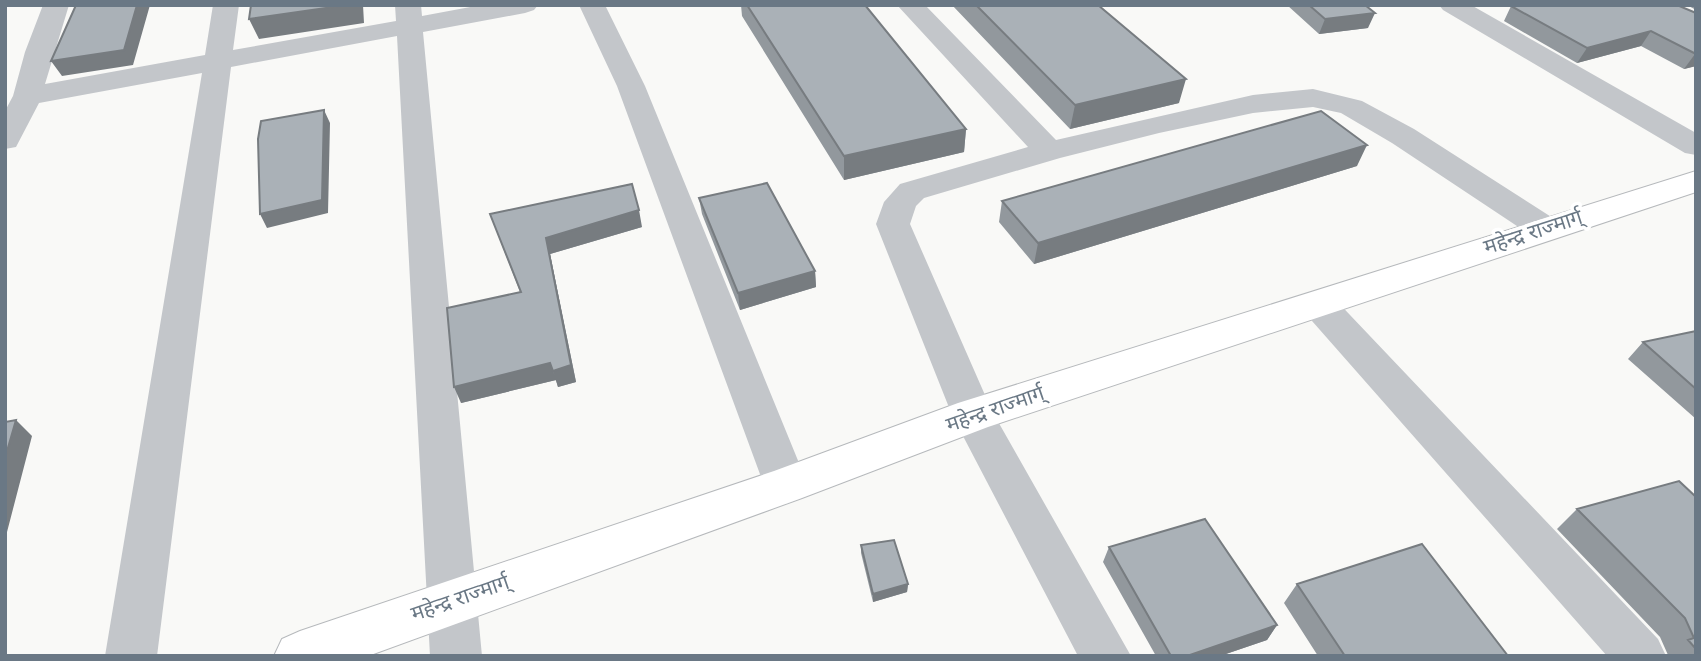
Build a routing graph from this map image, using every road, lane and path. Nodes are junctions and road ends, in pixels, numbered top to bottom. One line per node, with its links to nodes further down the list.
1 (56, 5): 9 (street)
2 (226, 5): 8 (street)
3 (525, 5): 7 (street)
4 (592, 5): 16 (street)
5 (909, 5): 11 (street)
6 (1452, 5): 12 (street)
7 (410, 16): 8 (street); 17 (street)
8 (216, 61): 9 (street); 18 (street)
9 (28, 96): 10 (street)
10 (5, 140)
11 (1049, 151): 13 (street); 15 (street)
12 (1693, 175): 13 (highway, महेन्द्र राज्मार्ग्)
13 (1544, 228): 14 (highway, महेन्द्र राज्मार्ग्)
14 (1318, 304): 15 (highway, महेन्द्र राज्मार्ग्); 22 (street)
15 (973, 415): 16 (highway, महेन्द्र राज्मार्ग्); 21 (street)
16 (786, 485): 17 (highway, महेन्द्र राज्मार्ग्)
17 (454, 600): 19 (highway, महेन्द्र राज्मार्ग्); 20 (street)
18 (131, 656)
19 (300, 656)
20 (456, 656)
21 (1105, 656)
22 (1640, 656)

